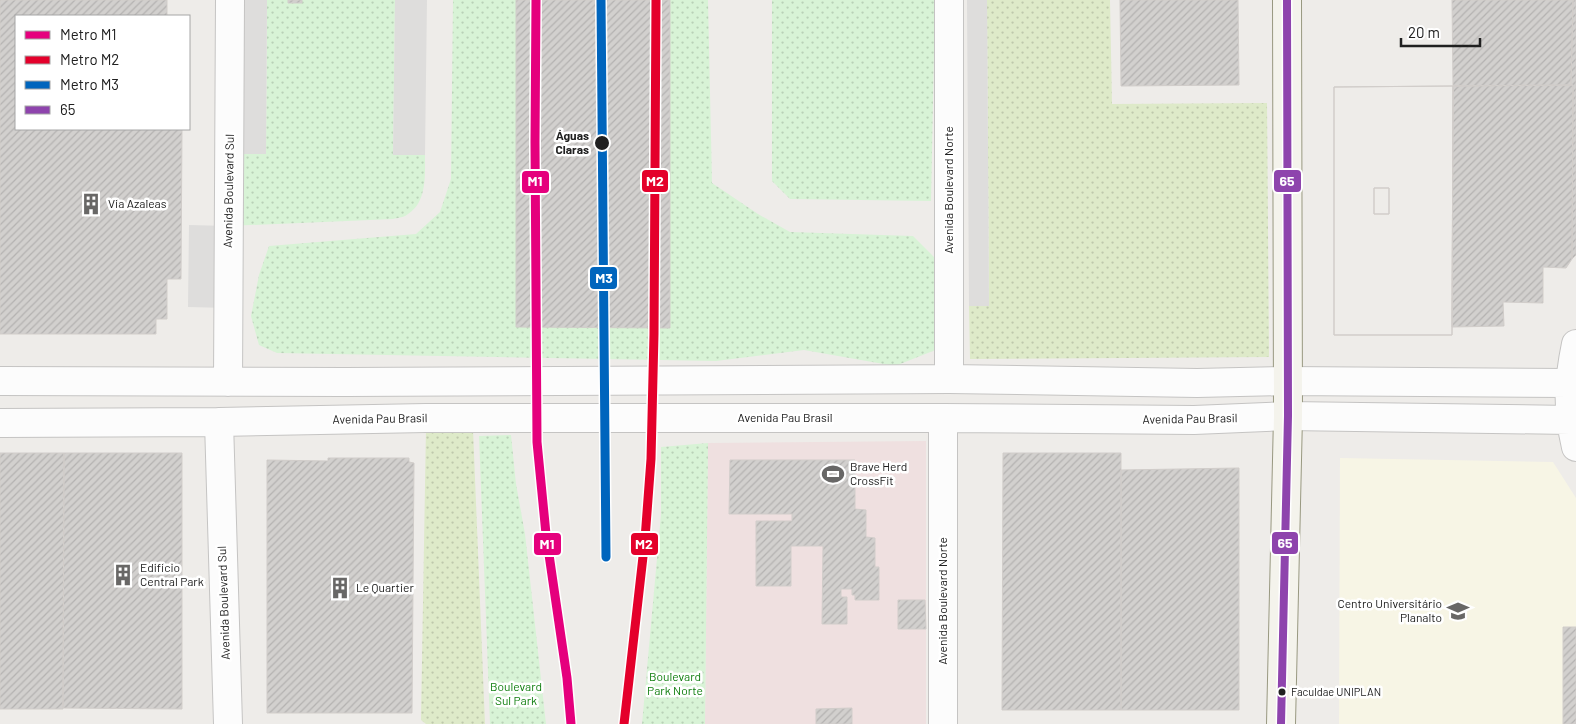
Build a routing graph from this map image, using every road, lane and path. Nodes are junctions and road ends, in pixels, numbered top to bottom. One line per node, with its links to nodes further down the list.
1 (230, 0): 8 (street, Avenida Boulevard Sul)
2 (949, 0): 5 (street, Avenida Boulevard Norte)
3 (1287, 0): 7 (main road)
4 (1576, 344): 9 (street)
5 (949, 379): 7 (street); 8 (street)
6 (0, 381): 8 (street)
7 (1287, 381): 9 (street); 10 (main road)
8 (228, 382)
9 (1569, 383): 12 (street)
10 (1288, 416): 11 (street, Avenida Pau Brasil); 12 (street, Avenida Pau Brasil); 18 (main road)
11 (943, 418): 13 (street, Avenida Pau Brasil); 17 (street, Avenida Boulevard Norte)
12 (1570, 420): 15 (street)
13 (219, 422): 14 (street, Avenida Pau Brasil); 16 (street, Avenida Boulevard Sul)
14 (0, 423)
15 (1576, 447)
16 (228, 724)
17 (943, 724)
18 (1281, 724)

